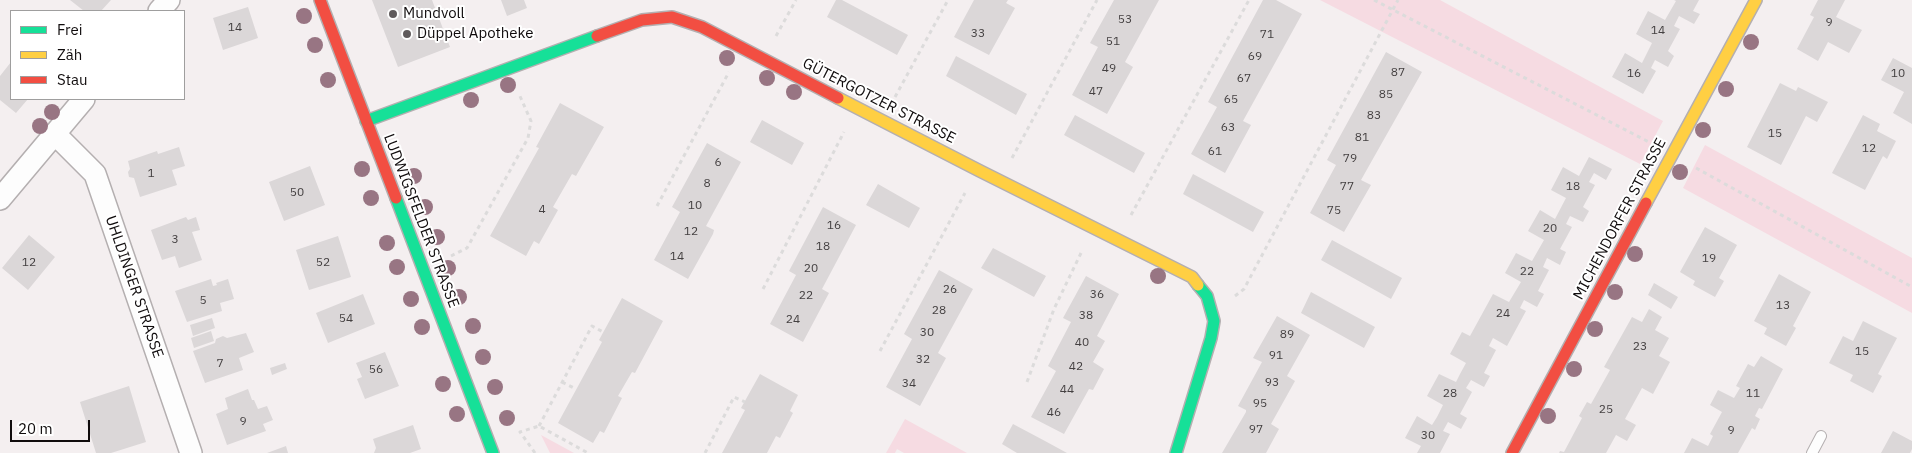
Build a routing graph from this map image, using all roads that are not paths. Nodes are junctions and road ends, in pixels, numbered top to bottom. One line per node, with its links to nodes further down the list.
1 (169, 0): 4 (street)
2 (320, 0): 6 (street, LUDWIGSFELDER STRASSE)
3 (1756, 0): 13 (street, MICHENDORFER STRASSE)
4 (160, 10)
5 (83, 100): 7 (street)
6 (366, 121): 11 (street, LUDWIGSFELDER STRASSE); 12 (street, GÜTERGOTZER STRASSE)
7 (55, 134): 8 (street); 10 (street, UHLDINGER STRASSE)
8 (0, 198)
9 (1821, 436): 14 (lane)
10 (191, 453)
11 (493, 453)
12 (1176, 453)
13 (1512, 453)
14 (1812, 453)

